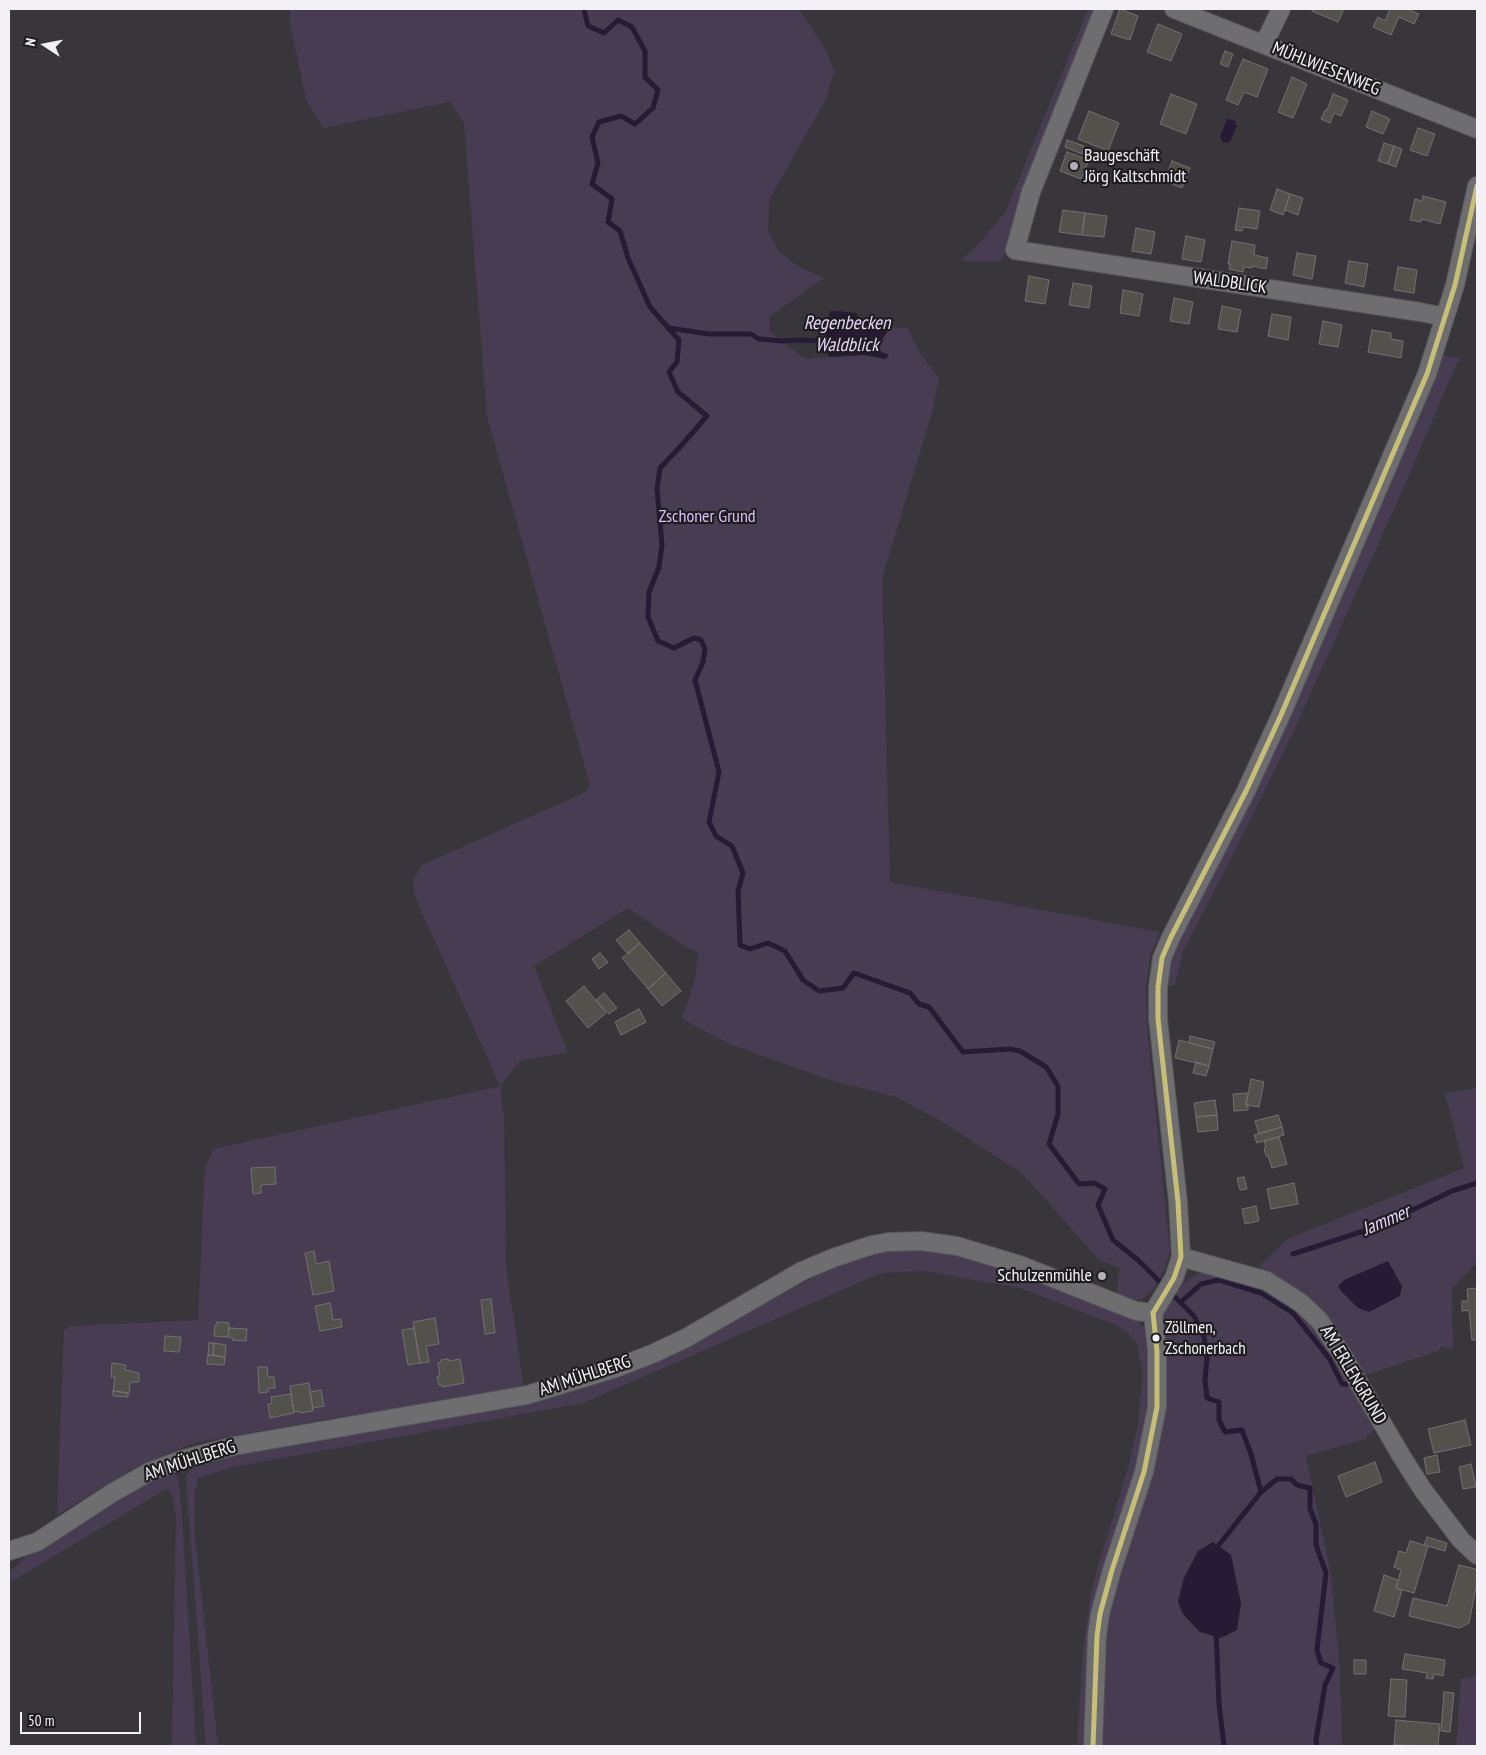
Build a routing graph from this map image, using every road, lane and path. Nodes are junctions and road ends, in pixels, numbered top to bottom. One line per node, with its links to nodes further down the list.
1 (1104, 9): 7 (street, WALDBLICK)
2 (1174, 9): 4 (street, MÜHLWIESENWEG)
3 (1281, 9): 4 (street)
4 (1264, 44): 5 (street, MÜHLWIESENWEG)
5 (1477, 129)
6 (1477, 186): 7 (street)
7 (1445, 317): 8 (street)
8 (1181, 1257): 9 (street); 11 (street, AM ERLENGRUND)
9 (1156, 1309): 10 (street, AM MÜHLBERG); 12 (street)
10 (9, 1551)
11 (1477, 1556)
12 (1093, 1746)

